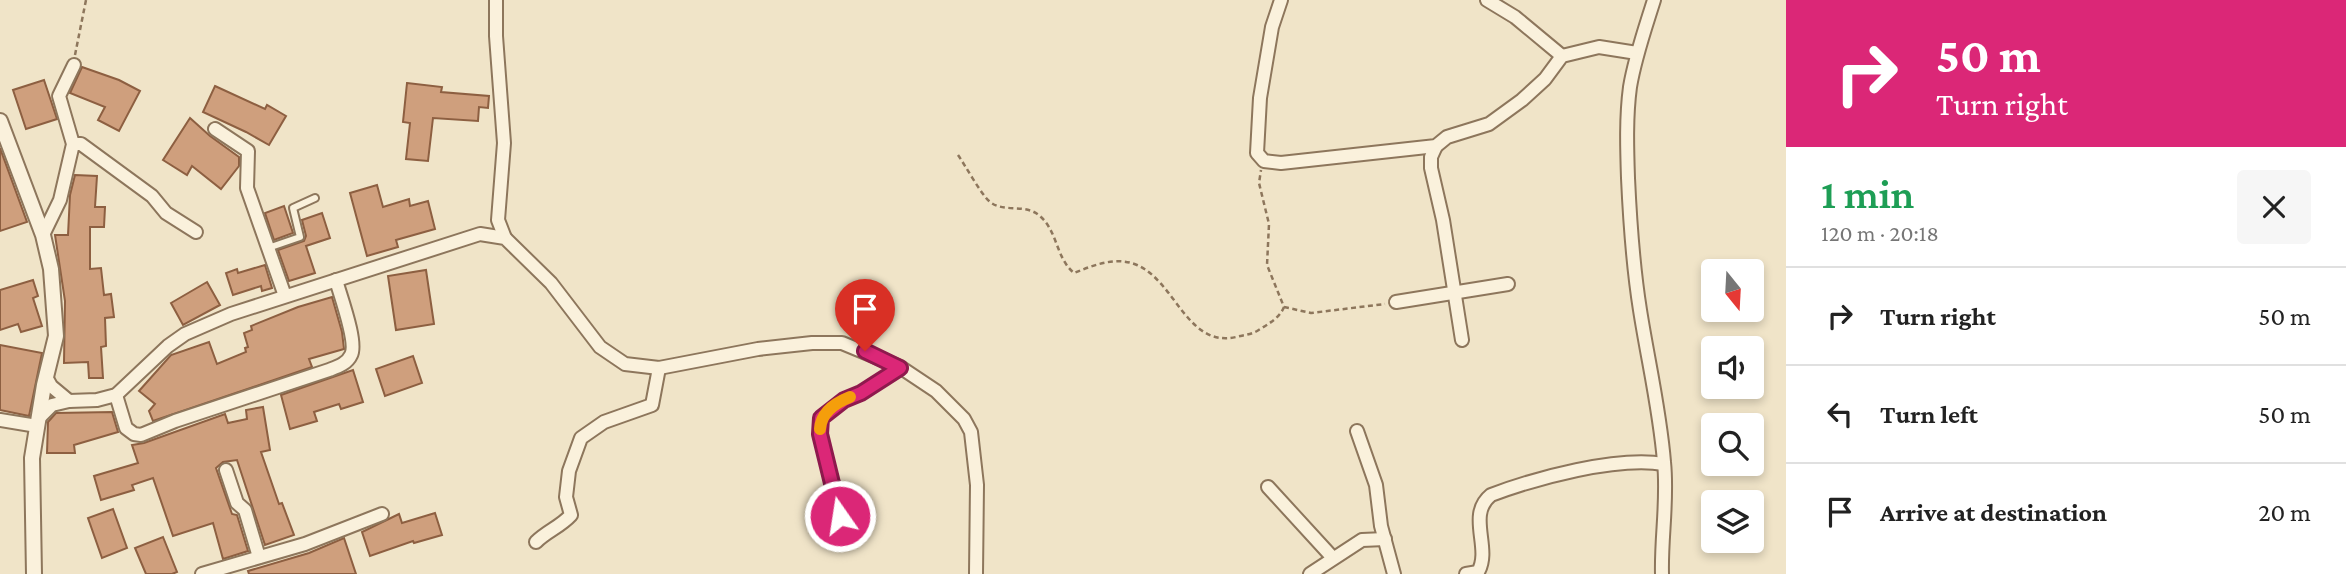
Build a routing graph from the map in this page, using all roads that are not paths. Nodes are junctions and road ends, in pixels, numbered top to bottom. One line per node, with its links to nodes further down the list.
1 (496, 0): 13 (street)
2 (1281, 0): 11 (street)
3 (1487, 0): 6 (street)
4 (1654, 0): 5 (street)
5 (1637, 53): 6 (street); 33 (street)
6 (1562, 56): 11 (street)
7 (74, 65): 10 (street)
8 (0, 121): 16 (street)
9 (215, 129): 18 (street)
10 (73, 144): 14 (street); 16 (street)
11 (1436, 146): 21 (street)
12 (315, 198): 18 (lane)
13 (498, 220): 15 (street); 17 (street)
14 (196, 232)
15 (481, 234): 17 (street); 19 (street)
16 (43, 235): 27 (street)
17 (505, 238): 25 (street)
18 (268, 248): 22 (street)
19 (336, 280): 22 (street); 28 (street)
20 (1508, 284): 21 (street)
21 (1455, 293): 23 (street); 24 (street)
22 (285, 296): 28 (street)
23 (1396, 302)
24 (1462, 340)
25 (659, 368): 26 (street); 41 (street)
26 (900, 368): 38 (lane); 46 (street)
27 (46, 377): 29 (street); 31 (street)
28 (116, 395): 29 (street)
29 (69, 401): 31 (street)
30 (0, 420): 31 (street)
31 (38, 422): 44 (street)
32 (1357, 431): 37 (street)
33 (1664, 464): 49 (street); 50 (street)
34 (226, 470): 42 (street)
35 (1268, 487): 43 (street)
36 (382, 514): 42 (street)
37 (1380, 518): 39 (street); 40 (street)
38 (846, 539)
39 (1385, 539): 40 (street); 48 (street)
40 (1362, 540): 43 (street)
41 (536, 542)
42 (258, 556): 45 (street)
43 (1333, 558): 47 (street)
44 (34, 574)
45 (202, 574)
46 (976, 574)
47 (1310, 574)
48 (1394, 574)
49 (1466, 574)
50 (1662, 574)

